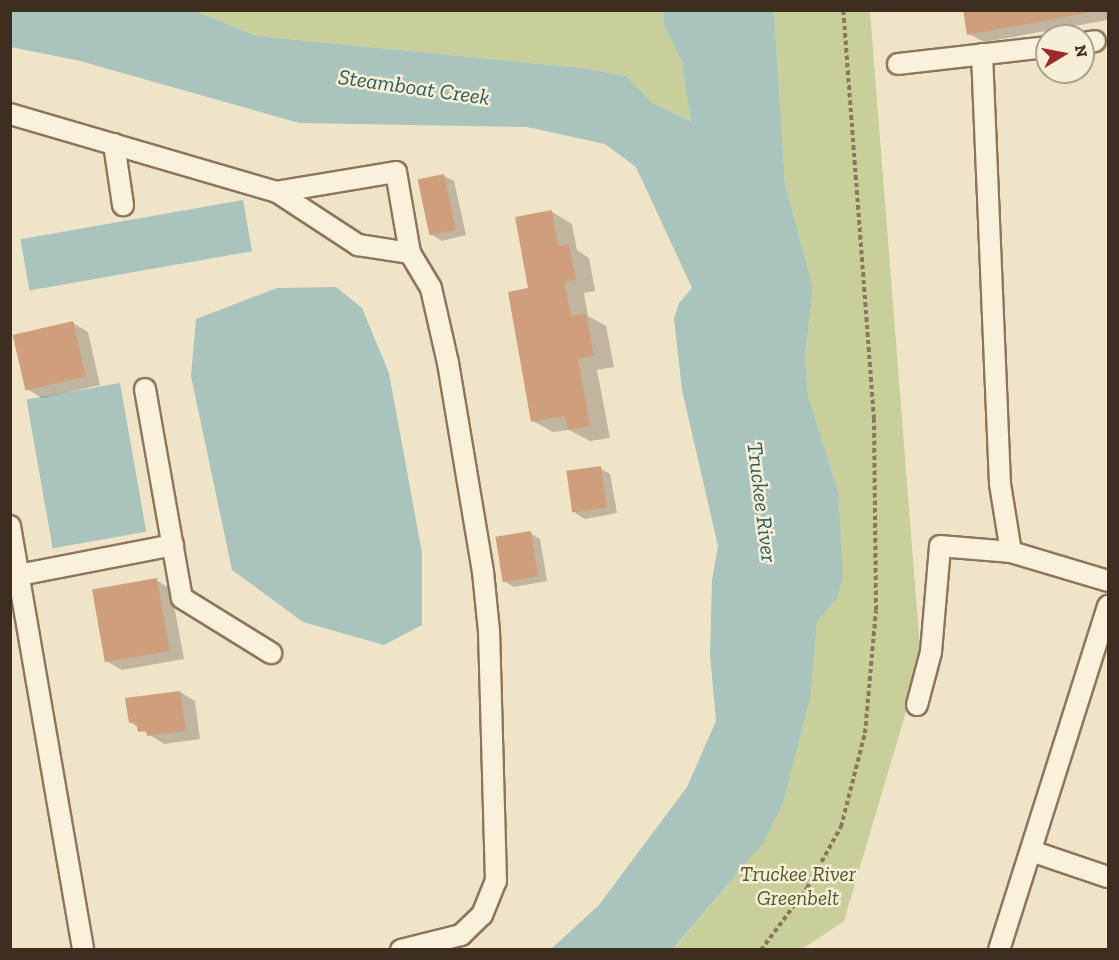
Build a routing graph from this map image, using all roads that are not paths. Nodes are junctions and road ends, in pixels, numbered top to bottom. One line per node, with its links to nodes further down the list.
1 (1035, 48): 2 (street)
2 (982, 54): 3 (street); 12 (street)
3 (898, 64)
4 (10, 114): 5 (street)
5 (114, 144): 6 (street); 7 (street)
6 (277, 192): 8 (street); 8 (street)
7 (123, 205)
8 (410, 253): 21 (street)
9 (145, 389): 11 (street)
10 (10, 526): 13 (street)
11 (173, 545): 13 (street); 16 (street)
12 (1011, 552): 14 (street); 17 (street)
13 (19, 575): 20 (street)
14 (1108, 581)
15 (1108, 606): 18 (street)
16 (271, 653)
17 (916, 705)
18 (1031, 851): 19 (street); 22 (street)
19 (1108, 877)
20 (83, 950)
21 (401, 950)
22 (999, 950)

